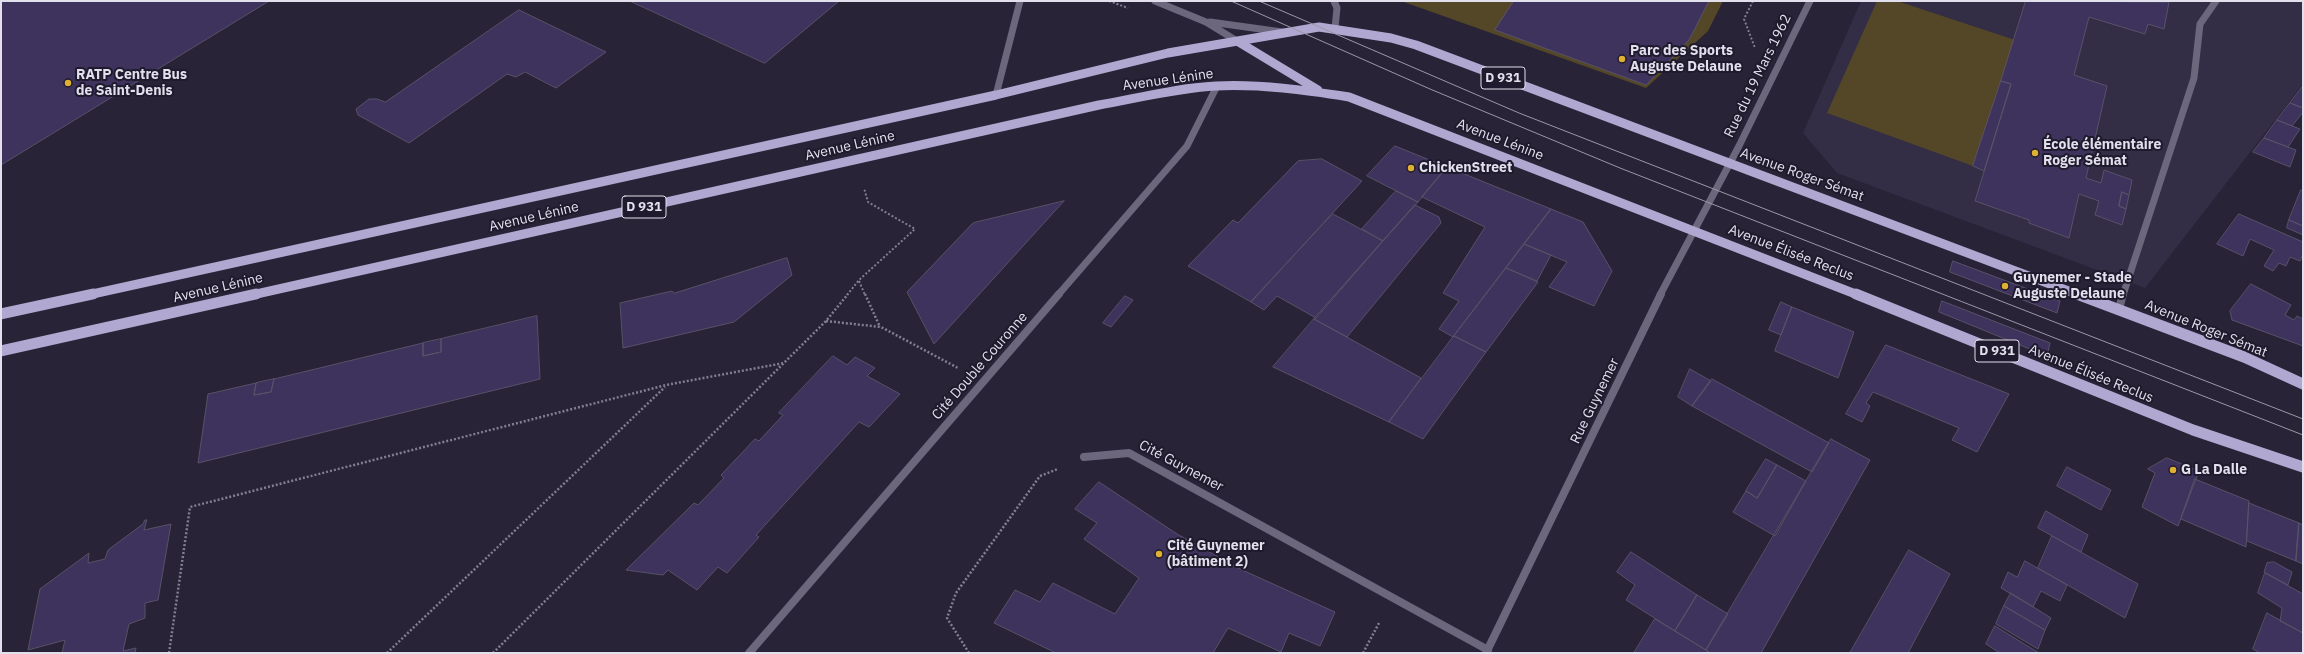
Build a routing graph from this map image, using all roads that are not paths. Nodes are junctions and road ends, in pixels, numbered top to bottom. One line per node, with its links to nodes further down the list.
1 (1020, 1): 12 (street)
2 (1155, 1): 6 (street, Avenue Roger Sémat)
3 (1334, 1): 7 (street)
4 (1810, 1): 13 (street, Rue du 19 Mars 1962)
5 (2216, 1): 15 (street)
6 (1206, 22): 8 (street, Avenue Roger Sémat); 9 (street, Avenue Roger Sémat)
7 (1335, 28): 8 (main road, Avenue Roger Sémat / D 931); 13 (main road, Avenue Roger Sémat / D 931)
8 (1283, 32): 9 (main road, Avenue Roger Sémat / D 931)
9 (1237, 41): 11 (main road); 12 (main road, Avenue Lénine / D 931)
10 (1217, 86): 11 (main road, Avenue Lénine / D 931); 17 (main road, Avenue Lénine / D 931); 22 (street, Cité Double Couronne)
11 (1322, 93): 14 (main road, Avenue Lénine / D 931)
12 (996, 95): 16 (main road, Avenue Lénine / D 931)
13 (1730, 163): 14 (street, Rue Guynemer); 15 (main road, Avenue Roger Sémat / D 931)
14 (1693, 230): 20 (main road, Avenue Élisée Reclus / D 931); 21 (street, Rue Guynemer)
15 (2120, 309): 18 (main road, Avenue Roger Sémat / D 931)
16 (1, 314)
17 (1, 351)
18 (2303, 384)
19 (1084, 457): 21 (street, Cité Guynemer)
20 (2303, 467)
21 (1487, 651)
22 (749, 653)

